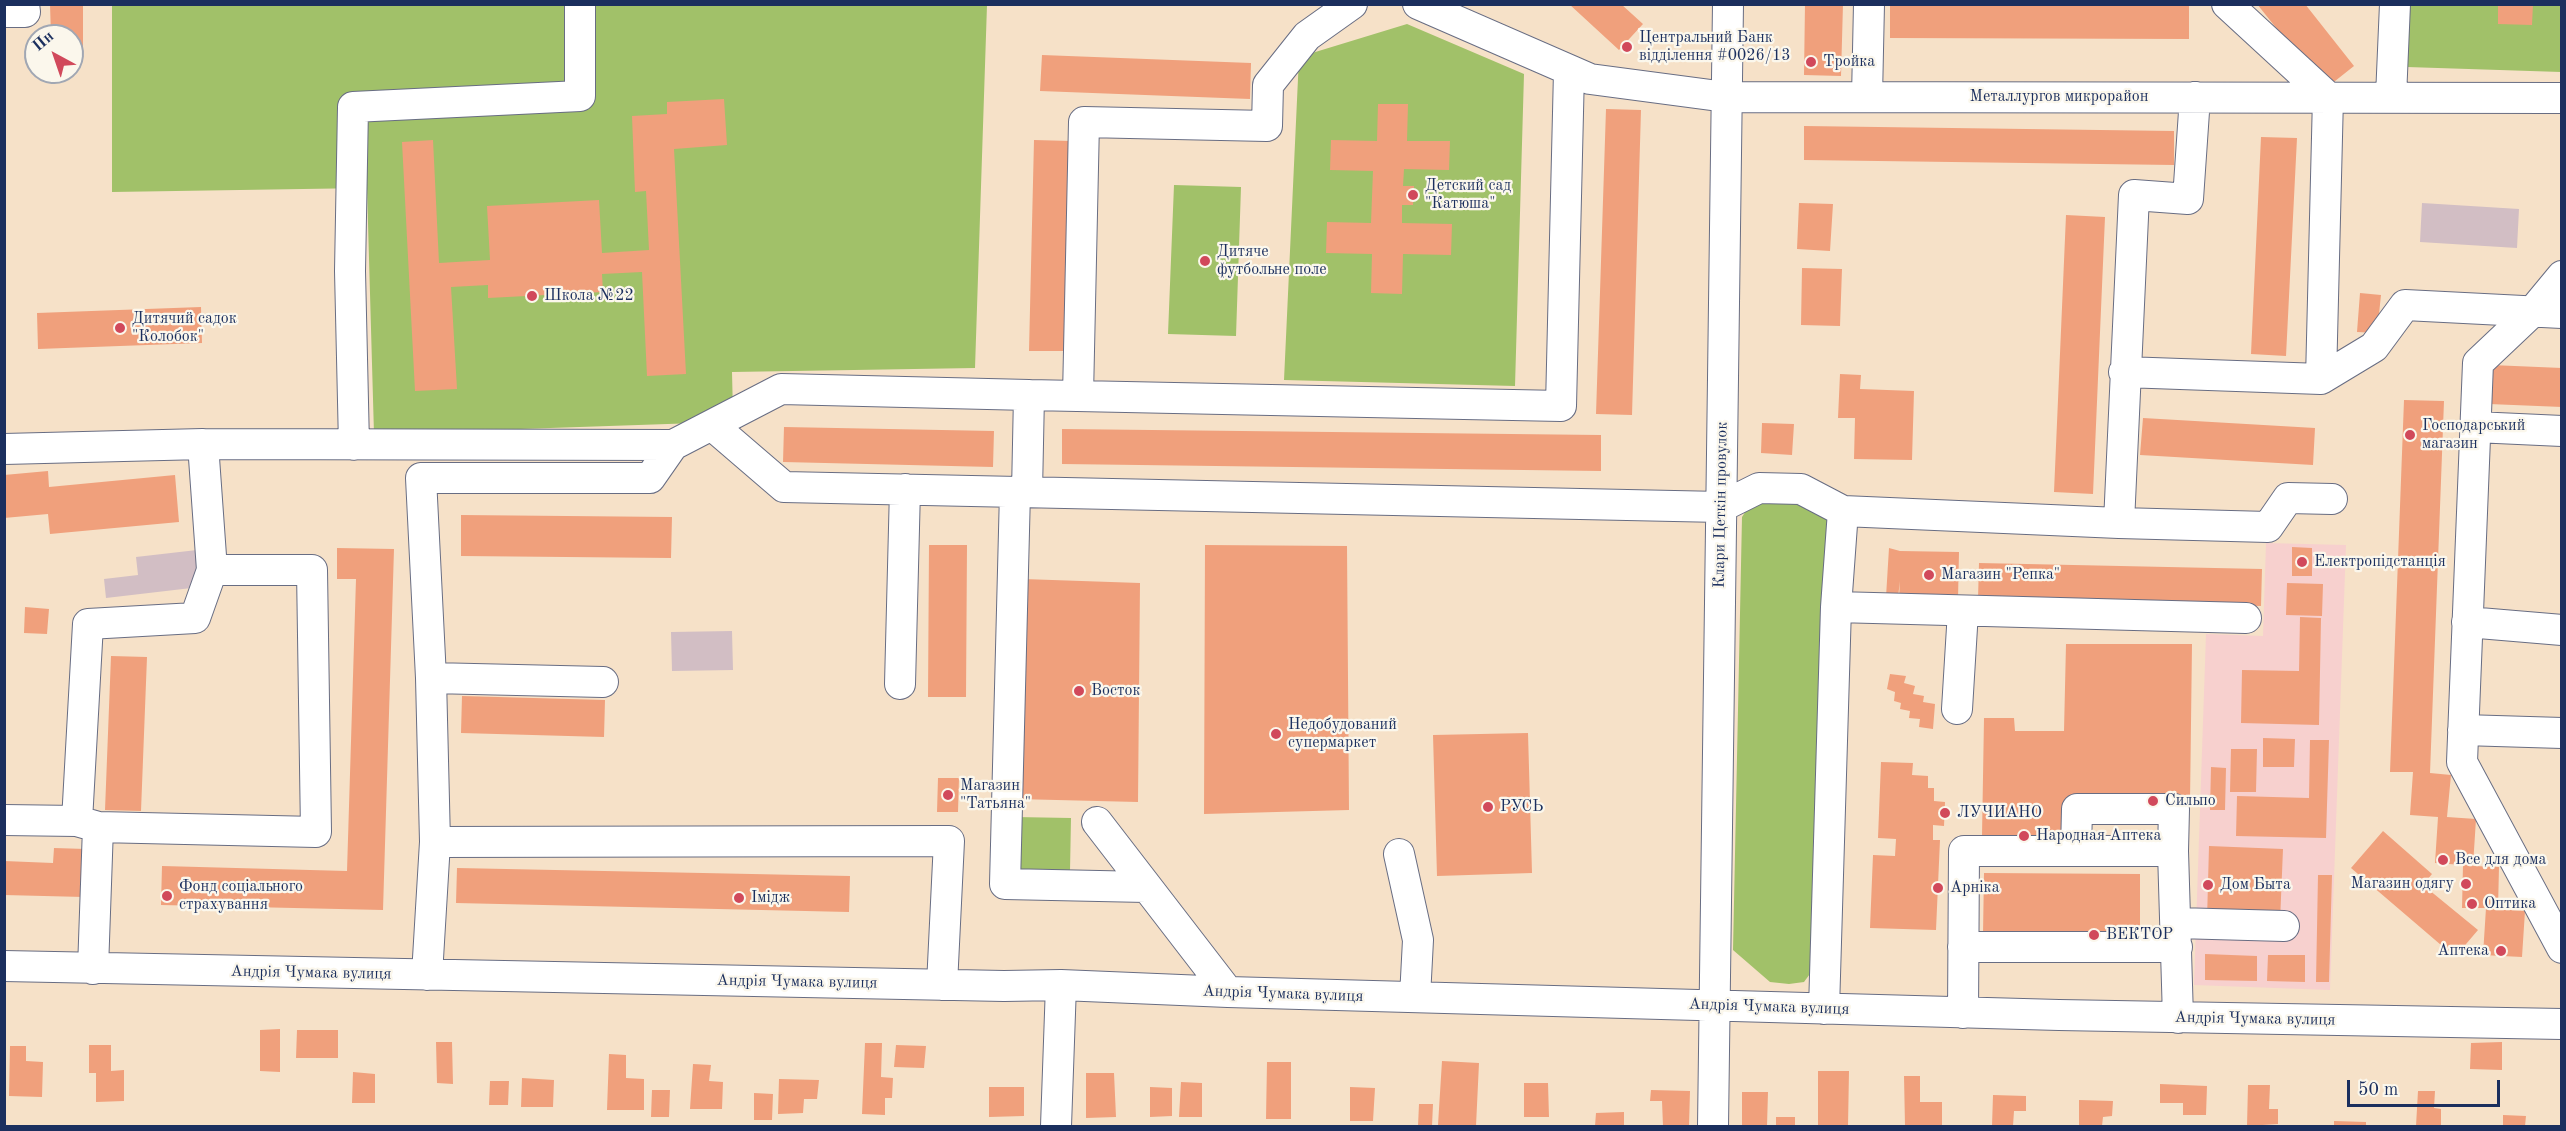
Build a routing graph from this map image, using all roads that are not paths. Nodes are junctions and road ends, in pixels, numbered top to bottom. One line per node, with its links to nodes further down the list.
1 (24, 4): 9 (street)
2 (580, 4): 27 (street)
3 (1352, 4): 22 (street)
4 (1418, 4): 10 (street, Металлургов микрорайон)
5 (1728, 4): 11 (street, Клари Цеткін провулок)
6 (1869, 4): 12 (street)
7 (2227, 4): 14 (street)
8 (2395, 4): 15 (street)
9 (4, 12)
10 (1569, 71): 11 (street, Металлургов микрорайон); 22 (street)
11 (1726, 97): 12 (street, Металлургов микрорайон); 33 (street, Клари Цеткін провулок)
12 (1867, 97): 13 (street, Металлургов микрорайон)
13 (2195, 97): 14 (street, Металлургов микрорайон); 19 (street)
14 (2328, 97): 15 (street, Металлургов микрорайон); 20 (street)
15 (2391, 97): 16 (street, Металлургов микрорайон)
16 (2562, 98)
17 (2562, 276): 18 (street)
18 (2547, 312): 20 (street); 24 (street)
19 (2124, 372): 20 (street); 35 (street)
20 (2321, 379)
21 (1029, 394): 22 (street); 23 (street); 31 (street)
22 (1078, 396)
23 (713, 426): 28 (street); 30 (street)
24 (2475, 427): 25 (street); 40 (street)
25 (2562, 431)
26 (203, 444): 27 (street); 29 (street); 36 (street)
27 (354, 445): 28 (street)
28 (673, 445): 42 (street)
29 (4, 449)
30 (905, 489): 31 (street); 44 (street)
31 (1021, 492): 33 (street); 55 (street)
32 (2332, 499): 35 (street)
33 (1721, 507): 34 (street); 67 (street, Клари Цеткін провулок)
34 (1843, 511): 35 (street); 37 (street)
35 (2119, 523)
36 (212, 570): 50 (street); 50 (street)
37 (1836, 606): 38 (street); 68 (street)
38 (1963, 612): 39 (street); 45 (street)
39 (2246, 618)
40 (2467, 622): 41 (street); 46 (street)
41 (2562, 630)
42 (431, 678): 43 (street); 51 (street)
43 (603, 682)
44 (900, 684)
45 (1958, 709)
46 (2463, 730): 47 (street); 59 (street)
47 (2562, 733)
48 (4, 820): 50 (street)
49 (1097, 822): 55 (street)
50 (87, 824): 61 (street)
51 (435, 842): 62 (street); 63 (street)
52 (2076, 851): 53 (street); 53 (street); 58 (street)
53 (2174, 851): 57 (street)
54 (1399, 854): 66 (street)
55 (1146, 887): 65 (street)
56 (2284, 926): 57 (street)
57 (2177, 935): 58 (street); 70 (street)
58 (1963, 947): 69 (street)
59 (2562, 948)
60 (4, 966): 61 (street, Андрія Чумака вулиця)
61 (93, 969): 62 (street, Андрія Чумака вулиця)
62 (427, 975): 63 (street, Андрія Чумака вулиця)
63 (942, 985): 64 (street, Андрія Чумака вулиця)
64 (1061, 985): 65 (street, Андрія Чумака вулиця); 72 (street)
65 (1228, 992): 66 (street, Андрія Чумака вулиця)
66 (1415, 998): 67 (street, Андрія Чумака вулиця)
67 (1714, 1006): 68 (street, Андрія Чумака вулиця); 73 (street, Клари Цеткін провулок)
68 (1824, 1009): 69 (street, Андрія Чумака вулиця)
69 (1963, 1012): 70 (street, Андрія Чумака вулиця)
70 (2178, 1018): 71 (street, Андрія Чумака вулиця)
71 (2562, 1024)
72 (1056, 1126)
73 (1713, 1126)

